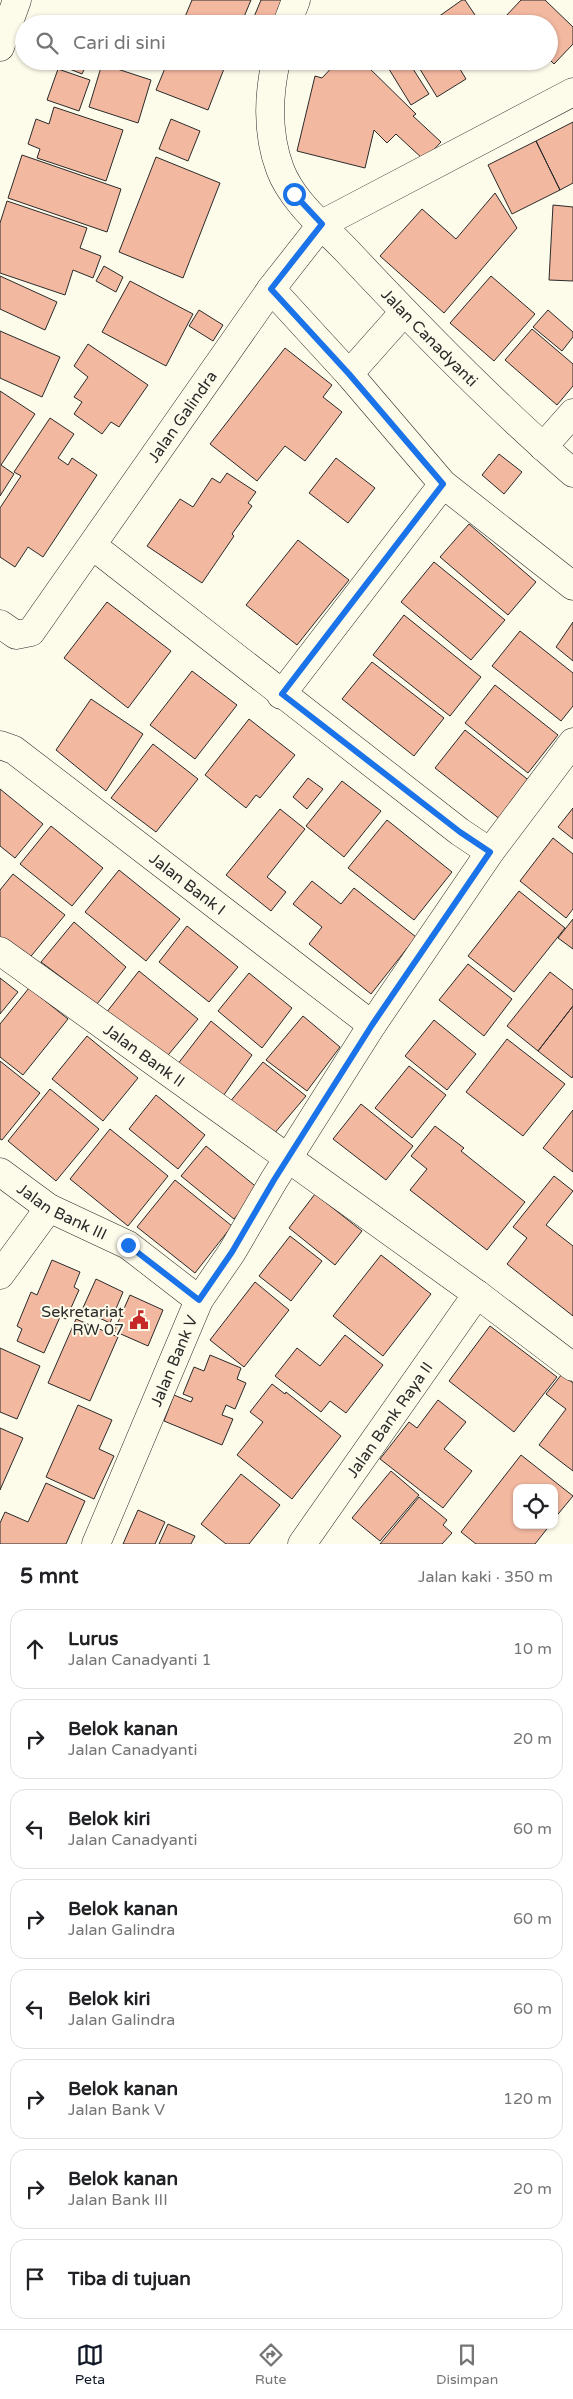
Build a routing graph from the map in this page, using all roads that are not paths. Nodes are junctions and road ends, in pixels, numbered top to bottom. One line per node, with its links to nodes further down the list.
1 (17, 0): 4 (street)
2 (296, 0): 3 (street)
3 (290, 15)
4 (0, 47)
5 (274, 70): 7 (street, Jalan Canadyanti)
6 (573, 92): 7 (street)
7 (322, 224): 8 (street); 9 (street, Jalan Canadyanti)
8 (271, 289): 10 (street); 15 (street, Jalan Galindra)
9 (404, 312): 10 (street); 12 (street, Jalan Canadyanti)
10 (349, 374): 14 (street)
11 (573, 413): 12 (street)
12 (542, 447): 13 (street, Jalan Canadyanti)
13 (573, 474)
14 (443, 484): 16 (street); 18 (street)
15 (93, 546): 17 (street, Jalan Galindra); 18 (street)
16 (573, 586)
17 (0, 624)
18 (282, 694): 21 (street)
19 (573, 742): 21 (street, Jalan Bank V)
20 (0, 745): 23 (street, Jalan Bank I)
21 (490, 852): 23 (street, Jalan Bank V)
22 (0, 951): 24 (street, Jalan Bank II)
23 (372, 1025): 24 (street, Jalan Bank V)
24 (287, 1160): 28 (street); 29 (street, Jalan Bank V)
25 (0, 1172): 26 (street, Jalan Bank III)
26 (49, 1208): 27 (street); 29 (street, Jalan Bank III)
27 (0, 1275)
28 (477, 1294): 30 (street); 32 (street, Jalan Bank Raya II)
29 (199, 1300): 31 (street, Jalan Bank V)
30 (573, 1367)
31 (96, 1544)
32 (302, 1544)

